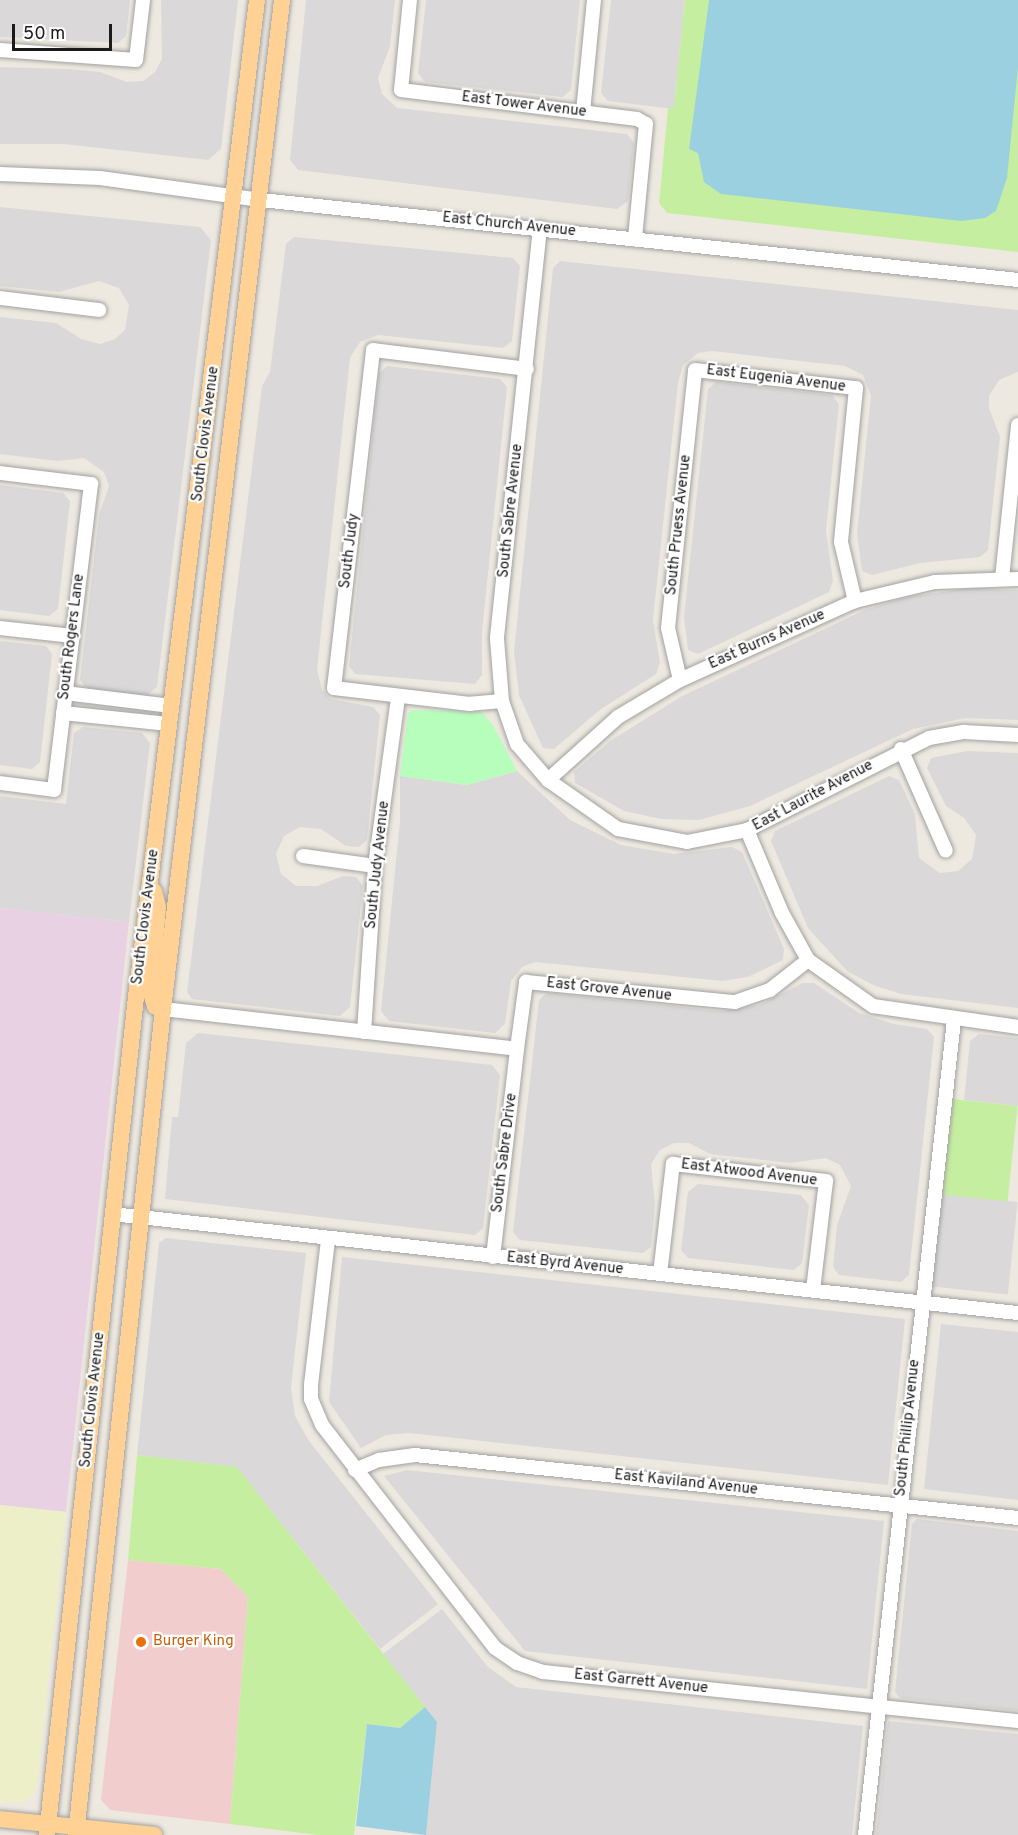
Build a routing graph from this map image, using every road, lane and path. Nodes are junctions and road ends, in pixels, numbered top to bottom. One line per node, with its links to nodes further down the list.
1 (143, 0): 6 (street)
2 (256, 0): 9 (main road, South Clovis Avenue)
3 (282, 0): 10 (main road, South Clovis Avenue)
4 (410, 0): 7 (street, East Tower Avenue)
5 (594, 0): 7 (street)
6 (0, 50)
7 (583, 112): 12 (street, East Tower Avenue)
8 (0, 174): 9 (street, East Church Avenue)
9 (236, 197): 10 (street, East Church Avenue); 29 (main road, South Clovis Avenue)
10 (261, 200): 11 (street, East Church Avenue); 42 (main road, South Clovis Avenue)
11 (540, 228): 12 (street, East Church Avenue); 16 (street, South Sabre Avenue)
12 (635, 239): 13 (street, East Church Avenue)
13 (1018, 279)
14 (0, 298): 15 (street)
15 (99, 310)
16 (527, 369): 27 (street, South Judy); 28 (street, South Sabre Avenue)
17 (695, 370): 22 (street, East Eugenia Avenue); 25 (street, South Pruess Avenue)
18 (1018, 424): 20 (street)
19 (0, 473): 24 (street, South Rogers Lane)
20 (1002, 578): 21 (street, East Burns Avenue); 22 (street, East Burns Avenue)
21 (1018, 579)
22 (855, 601): 25 (street, East Burns Avenue)
23 (0, 628): 24 (street)
24 (73, 636): 26 (street, South Rogers Lane)
25 (680, 680): 34 (street, East Burns Avenue)
26 (65, 693): 29 (street); 30 (street, South Rogers Lane)
27 (398, 698): 28 (street); 39 (street, South Judy Avenue)
28 (502, 701): 34 (street, South Sabre Avenue)
29 (171, 706): 31 (main road, South Clovis Avenue)
30 (63, 712): 31 (street); 35 (street, South Rogers Lane)
31 (168, 724): 40 (main road, South Clovis Avenue)
32 (1018, 735): 33 (street, East Laurite Avenue)
33 (901, 749): 36 (street, East Laurite Avenue); 37 (street)
34 (548, 780): 36 (street, East Laurite Avenue)
35 (0, 783)
36 (747, 830): 41 (street)
37 (946, 851)
38 (303, 856): 39 (street)
39 (375, 866): 45 (street, South Judy Avenue)
40 (150, 883): 42 (main road); 47 (main road, South Clovis Avenue)
41 (808, 960): 43 (street); 46 (street, East Grove Avenue)
42 (163, 1009): 45 (street); 48 (main road, South Clovis Avenue)
43 (954, 1020): 44 (street); 53 (street, South Phillip Avenue)
44 (1018, 1027)
45 (364, 1032): 46 (street)
46 (517, 1049): 50 (street, South Sabre Drive)
47 (112, 1215): 48 (street, East Byrd Avenue); 61 (main road, South Clovis Avenue)
48 (140, 1219): 49 (street, East Byrd Avenue); 62 (main road, South Clovis Avenue)
49 (328, 1240): 50 (street, East Byrd Avenue); 55 (street)
50 (493, 1257): 51 (street, East Byrd Avenue)
51 (660, 1274): 52 (street, East Byrd Avenue); 52 (street, East Atwood Avenue)
52 (813, 1290): 53 (street, East Byrd Avenue)
53 (920, 1303): 54 (street, East Byrd Avenue); 56 (street, South Phillip Avenue)
54 (1018, 1312)
55 (355, 1470): 56 (street, East Kaviland Avenue); 58 (street, East Garrett Avenue)
56 (901, 1505): 57 (street, East Kaviland Avenue); 58 (street, South Phillip Avenue)
57 (1018, 1518)
58 (880, 1708): 59 (street, East Garrett Avenue); 64 (street, South Phillip Avenue)
59 (1018, 1721)
60 (0, 1819): 61 (main road)
61 (48, 1830): 62 (main road)
62 (77, 1831): 63 (main road)
63 (154, 1835)
64 (865, 1835)

